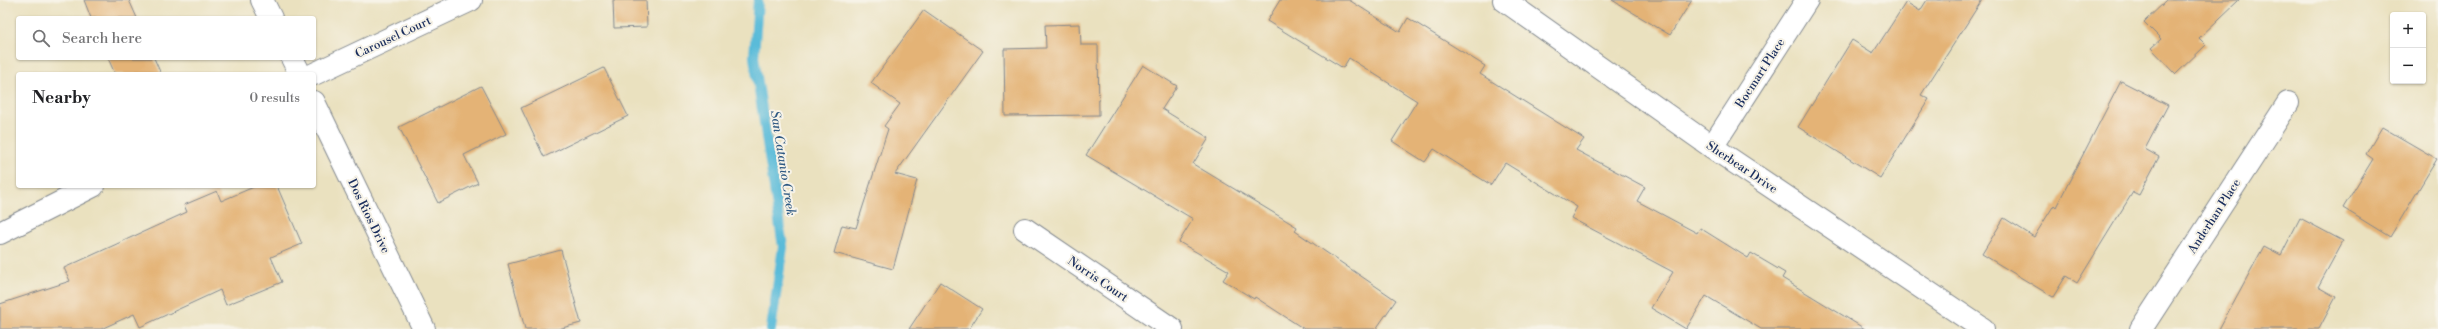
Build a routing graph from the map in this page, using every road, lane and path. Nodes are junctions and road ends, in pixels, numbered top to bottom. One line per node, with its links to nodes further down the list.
1 (262, 0): 5 (street)
2 (471, 0): 8 (street, Carousel Court)
3 (1504, 0): 11 (street, Sherbear Drive)
4 (1807, 0): 11 (street, Bocmart Place)
5 (270, 16)
6 (293, 60): 7 (street)
7 (299, 72)
8 (316, 73)
9 (2288, 103): 18 (street, Anderhan Place)
10 (316, 106): 15 (street, Dos Rios Drive)
11 (1712, 147): 17 (street, Sherbear Drive)
12 (89, 188): 14 (street)
13 (1025, 229): 16 (street, Norris Court)
14 (0, 233)
15 (424, 329)
16 (1172, 329)
17 (1983, 329)
18 (2141, 329)

